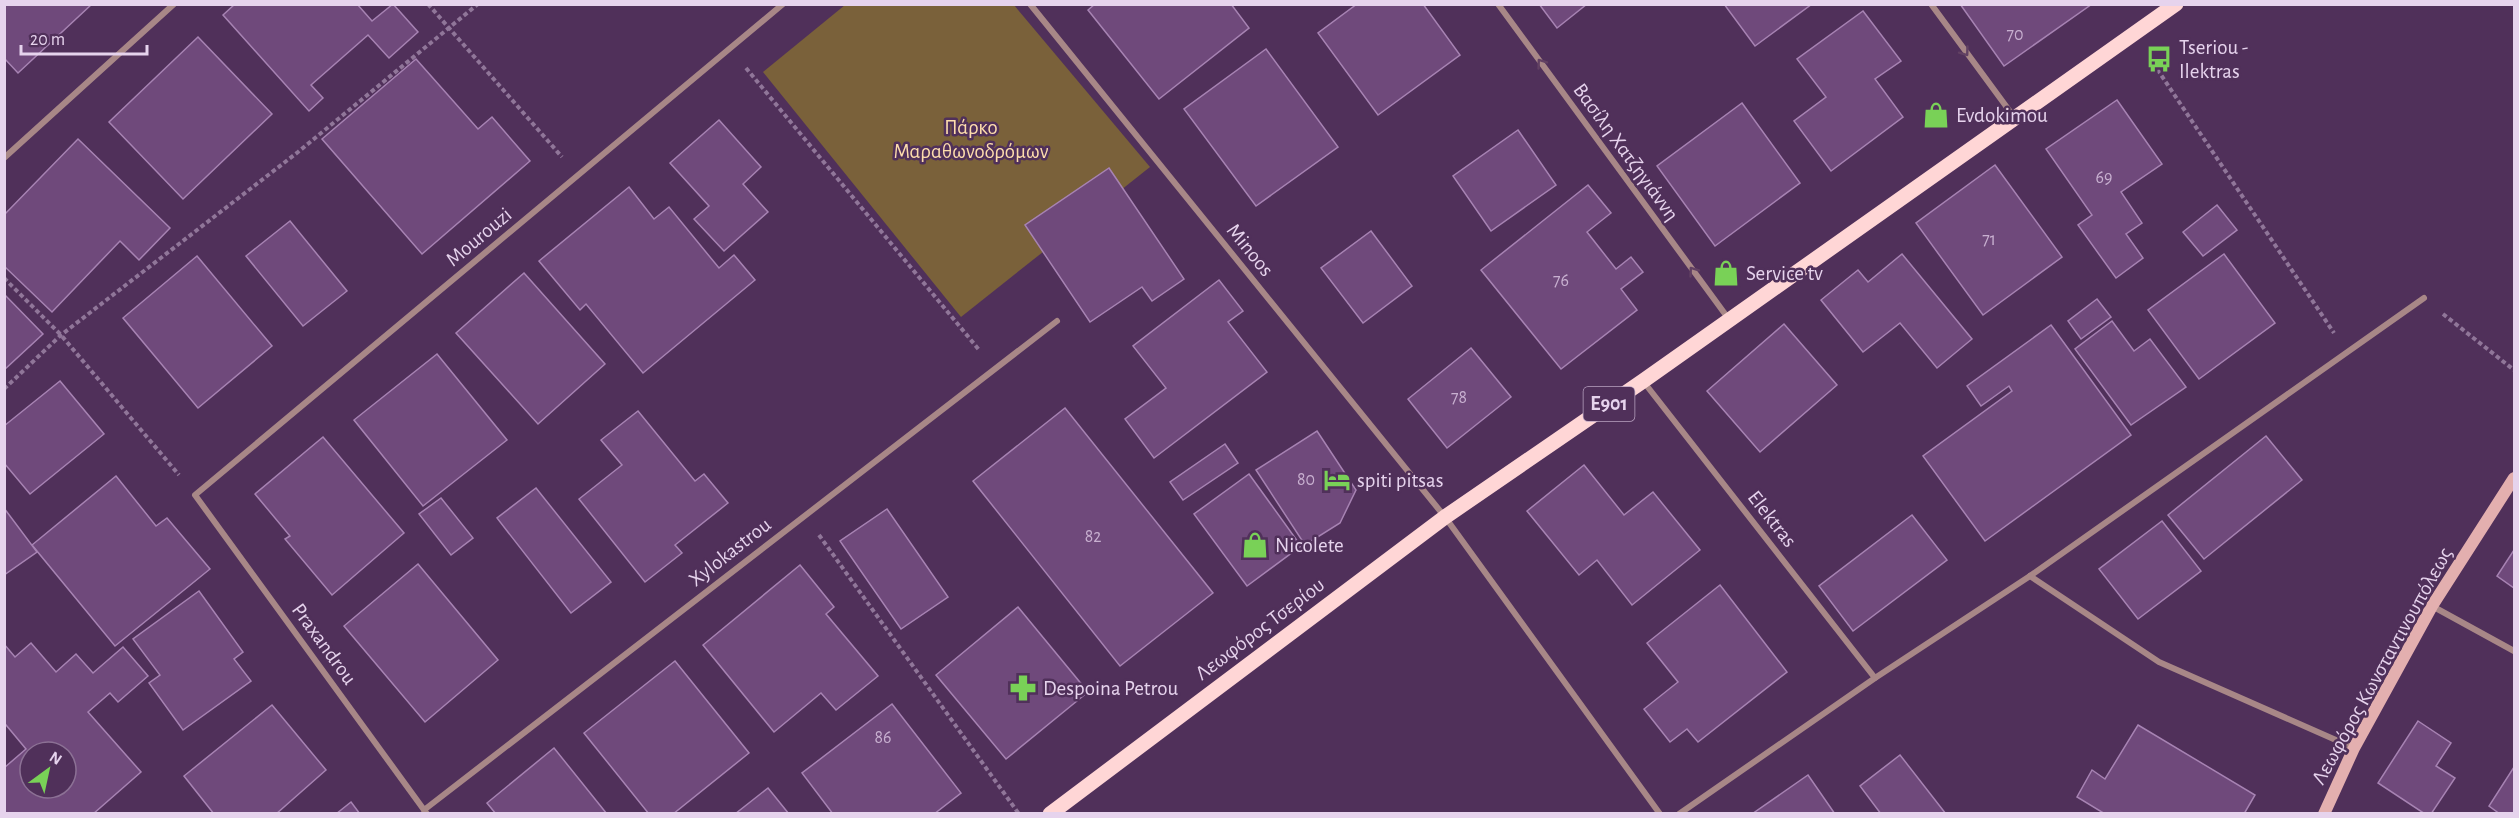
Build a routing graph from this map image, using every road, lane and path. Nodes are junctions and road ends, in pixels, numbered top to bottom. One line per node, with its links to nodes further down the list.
1 (174, 4): 13 (street)
2 (428, 4): 9 (path)
3 (478, 4): 9 (path)
4 (783, 4): 11 (street, Mourouzi)
5 (1030, 4): 28 (street, Minoos)
6 (1498, 4): 17 (street, Βασίλη Χατζηγιάννη, one-way to 6)
7 (1931, 4): 12 (street, one-way to 12)
8 (2176, 4): 10 (main road, Λεωφόρος Τσερίου / E901)
9 (449, 27): 14 (path); 19 (path)
10 (2134, 34): 12 (main road, Λεωφόρος Τσερίου / E901); 20 (path)
11 (730, 49): 14 (street, Mourouzi); 21 (path)
12 (2014, 118): 17 (main road, Λεωφόρος Τσερίου / E901)
13 (4, 158)
14 (578, 175): 26 (street, Mourouzi)
15 (4, 278): 19 (path)
16 (2424, 298): 20 (street); 22 (path)
17 (1728, 318): 23 (main road, Λεωφόρος Τσερίου / E901)
18 (1057, 321): 21 (street, Xylokastrou)
19 (61, 335): 24 (path); 26 (path)
20 (2347, 352): 29 (street)
21 (994, 368): 27 (street, Xylokastrou)
22 (2514, 370)
23 (1643, 381): 28 (main road, Λεωφόρος Τσερίου / E901); 32 (street, Elektras)
24 (4, 389)
25 (2514, 478): 30 (street, Λεωφόρος Κωνσταντινουπόλεως)
26 (195, 495): 34 (street, Praxandrou)
27 (805, 515): 34 (street, Xylokastrou); 35 (path)
28 (1445, 517): 36 (main road, Λεωφόρος Τσερίου / E901); 37 (street, Minoos)
29 (2030, 576): 32 (street); 33 (street)
30 (2432, 606): 31 (street); 33 (street, Λεωφόρος Κωνσταντινουπόλεως)
31 (2514, 651)
32 (1875, 678): 38 (street)
33 (2354, 748): 39 (street, Λεωφόρος Κωνσταντινουπόλεως)
34 (426, 812)
35 (1019, 813)
36 (1050, 813)
37 (1660, 813)
38 (1679, 813)
39 (2324, 813)

